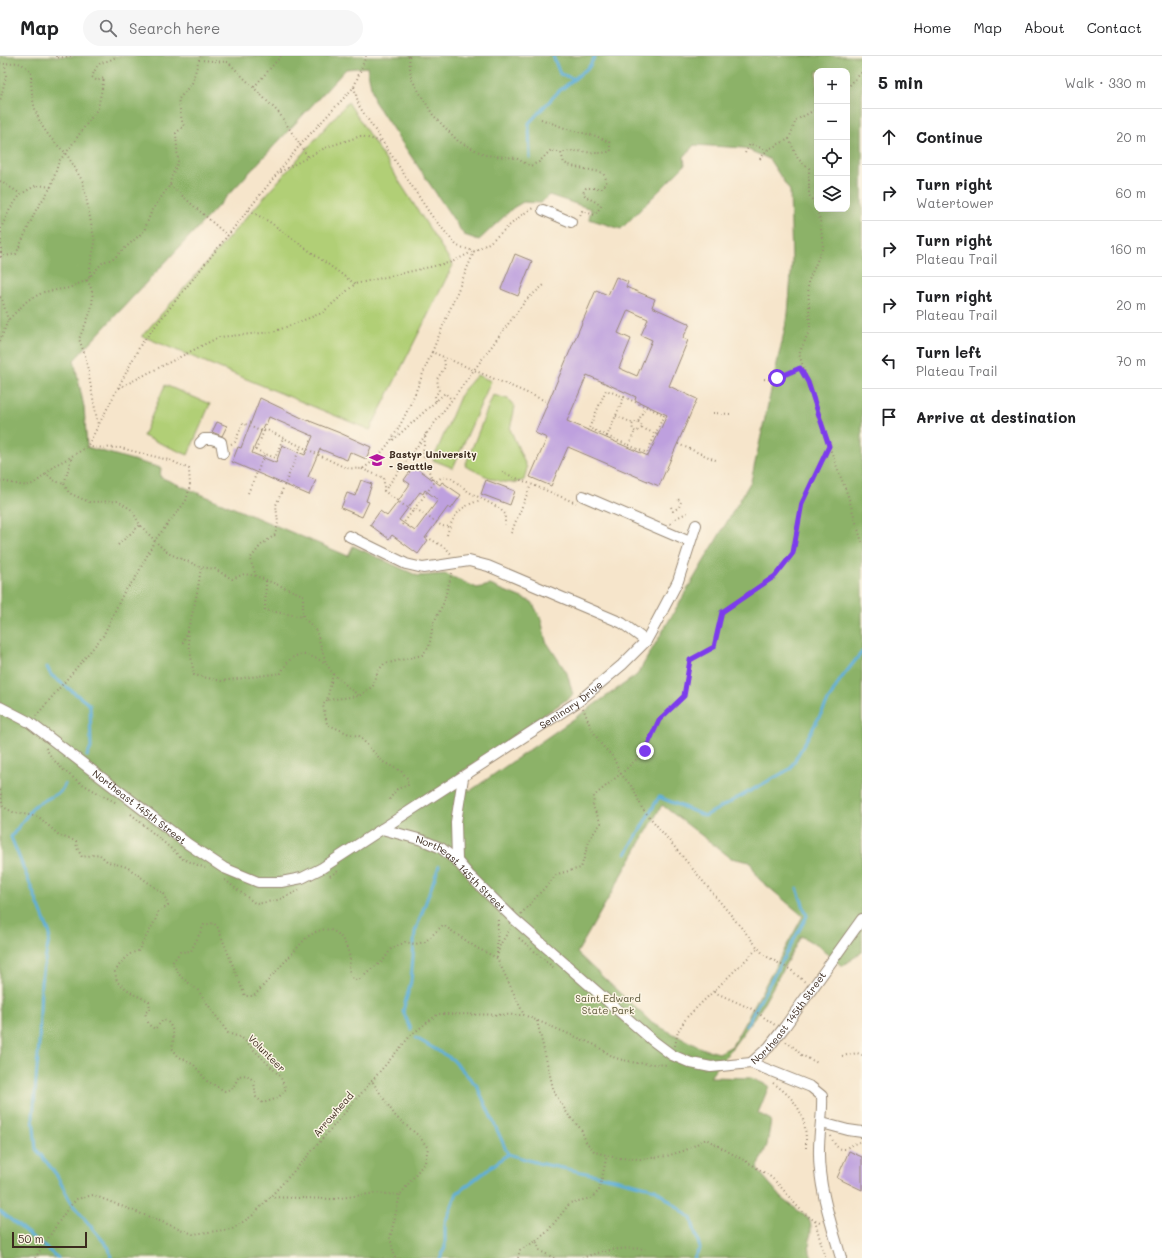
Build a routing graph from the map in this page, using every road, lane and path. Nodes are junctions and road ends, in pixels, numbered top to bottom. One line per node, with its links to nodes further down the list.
1 (56, 56): 2 (path)
2 (71, 56)
3 (117, 56): 22 (path)
4 (200, 56): 8 (path)
5 (280, 56): 13 (path)
6 (366, 56): 14 (path)
7 (409, 56): 24 (path)
8 (199, 60): 13 (path); 29 (path)
9 (0, 63): 10 (path)
10 (5, 64): 15 (path); 22 (path)
11 (862, 72): 12 (path)
12 (850, 85)
13 (254, 87): 20 (path)
14 (354, 87): 19 (path); 20 (path)
15 (0, 101)
16 (814, 111): 18 (path)
17 (541, 119): 24 (path)
18 (789, 139): 21 (path); 47 (path)
19 (384, 143): 25 (path); 36 (path)
20 (300, 145): 25 (path); 27 (path)
21 (767, 150): 23 (path); 26 (path)
22 (66, 153): 30 (path); 38 (path)
23 (744, 153)
24 (561, 154): 34 (path)
25 (308, 157): 27 (path)
26 (760, 158)
27 (278, 173): 32 (path)
28 (0, 181): 31 (path)
29 (170, 185): 35 (path); 38 (path)
30 (51, 187): 31 (path); 37 (path)
31 (21, 194): 37 (path)
32 (249, 210): 35 (path); 40 (path)
33 (543, 210): 34 (street); 36 (path)
34 (575, 223)
35 (228, 236): 52 (path)
36 (474, 251): 40 (path); 45 (path)
37 (0, 257)
38 (90, 278): 39 (path)
39 (87, 280): 43 (path); 63 (path)
40 (355, 284): 52 (path)
41 (544, 285): 49 (path)
42 (0, 297): 43 (path)
43 (8, 320): 44 (path)
44 (0, 341)
45 (432, 352): 46 (path); 75 (path)
46 (444, 357): 49 (path); 55 (path)
47 (802, 361): 48 (path); 51 (path)
48 (800, 368): 50 (path); 51 (path)
49 (472, 369): 54 (path); 56 (path)
50 (764, 379)
51 (808, 382): 76 (path)
52 (118, 388): 63 (path)
53 (624, 397): 57 (path); 60 (path); 69 (path)
54 (451, 399): 55 (path); 67 (path)
55 (436, 401): 75 (path)
56 (548, 402)
57 (645, 407): 61 (path); 68 (path)
58 (713, 413): 59 (path)
59 (730, 414)
60 (616, 416): 62 (path); 69 (path)
61 (638, 422): 62 (path); 64 (path)
62 (633, 423): 66 (path)
63 (98, 425): 77 (path)
64 (642, 428): 66 (path); 68 (path)
65 (264, 431): 70 (path); 78 (path); 79 (path)
66 (634, 431): 73 (path)
67 (427, 432): 86 (path); 89 (path)
68 (656, 435): 73 (path)
69 (607, 436): 73 (path)
70 (283, 438): 74 (path); 79 (path)
71 (200, 443): 78 (street)
72 (678, 444): 81 (path)
73 (628, 445)
74 (301, 446): 82 (path); 115 (path)
75 (388, 446): 82 (path)
76 (829, 446): 111 (path); 129 (path)
77 (86, 447): 80 (path); 109 (path)
78 (223, 451)
79 (265, 454): 90 (path)
80 (72, 456): 84 (path); 87 (path)
81 (718, 461)
82 (362, 469): 89 (path)
83 (502, 472): 88 (path)
84 (46, 474): 85 (path); 87 (path)
85 (0, 481)
86 (434, 483): 94 (path); 96 (path)
87 (64, 484): 99 (path)
88 (530, 485): 92 (path); 105 (path)
89 (384, 491): 97 (path)
90 (248, 493)
91 (583, 496): 110 (street)
92 (568, 499)
93 (678, 499): 95 (path)
94 (481, 500): 101 (path); 102 (path)
95 (671, 507)
96 (416, 508): 97 (path); 101 (path)
97 (413, 512): 100 (path)
98 (687, 513): 103 (path)
99 (140, 525): 109 (path); 112 (path)
100 (402, 525)
101 (451, 525): 106 (path)
102 (505, 525)
103 (670, 525)
104 (696, 525): 110 (street, Seminary Drive)
105 (511, 533)
106 (447, 535)
107 (349, 536): 113 (street)
108 (427, 537): 113 (path)
109 (155, 540): 114 (path); 127 (path)
110 (690, 542): 119 (street, Seminary Drive)
111 (862, 542)
112 (118, 545)
113 (454, 563): 119 (street); 123 (path)
114 (201, 567): 115 (path); 118 (path)
115 (256, 576): 116 (path)
116 (266, 580): 117 (path); 117 (path)
117 (303, 617): 121 (path)
118 (187, 631): 120 (path); 121 (path)
119 (646, 641): 125 (street, Seminary Drive)
120 (183, 643)
121 (326, 663): 122 (path)
122 (333, 674): 123 (path); 124 (path)
123 (360, 696): 124 (path)
124 (327, 700): 132 (path)
125 (579, 701): 129 (path); 130 (street, Seminary Drive)
126 (0, 707): 127 (street, Northeast 145th Street)
127 (29, 722): 135 (street, Northeast 145th Street)
128 (43, 742): 133 (path)
129 (621, 774): 142 (path); 148 (path)
130 (463, 778): 135 (street, Seminary Drive); 136 (street)
131 (0, 790): 149 (path, Volunteer)
132 (388, 800)
133 (121, 806)
134 (127, 810): 137 (path)
135 (382, 829): 136 (street, Northeast 145th Street)
136 (457, 861): 142 (street, Northeast 145th Street)
137 (208, 869)
138 (339, 870): 140 (path)
139 (220, 876): 141 (path)
140 (326, 878)
141 (306, 887)
142 (518, 917): 143 (path); 147 (path); 163 (street, Northeast 145th Street)
143 (527, 919)
144 (862, 919): 151 (street, Northeast 145th Street)
145 (502, 920): 149 (path)
146 (506, 924): 147 (path)
147 (510, 929): 149 (path); 150 (path)
148 (758, 948): 151 (path); 152 (path)
149 (497, 958): 153 (path)
150 (558, 972)
151 (813, 988): 163 (street, Northeast 145th Street)
152 (714, 992): 155 (path); 158 (path)
153 (524, 1015): 154 (path, Arrowhead); 165 (path, Arrowhead)
154 (537, 1021): 162 (path, Arrowhead); 171 (path)
155 (778, 1029)
156 (783, 1040): 164 (path)
157 (670, 1045): 158 (path)
158 (674, 1047): 159 (path)
159 (680, 1051)
160 (862, 1055): 161 (path)
161 (842, 1056)
162 (666, 1061)
163 (751, 1063): 167 (street)
164 (818, 1063)
165 (372, 1081): 172 (path); 173 (path, Arrowhead)
166 (771, 1082): 170 (path)
167 (822, 1123): 168 (street); 169 (path); 175 (street)
168 (862, 1132)
169 (862, 1142)
170 (806, 1148)
171 (607, 1155): 174 (path); 176 (path)
172 (401, 1194): 173 (path); 179 (path)
173 (270, 1197): 178 (path, Arrowhead)
174 (815, 1221): 175 (path); 183 (path)
175 (833, 1227): 184 (street)
176 (536, 1241): 180 (path); 181 (path)
177 (646, 1249): 182 (path)
178 (35, 1258)
179 (395, 1258)
180 (518, 1258)
181 (554, 1258)
182 (582, 1258)
183 (825, 1258)
184 (841, 1258)

